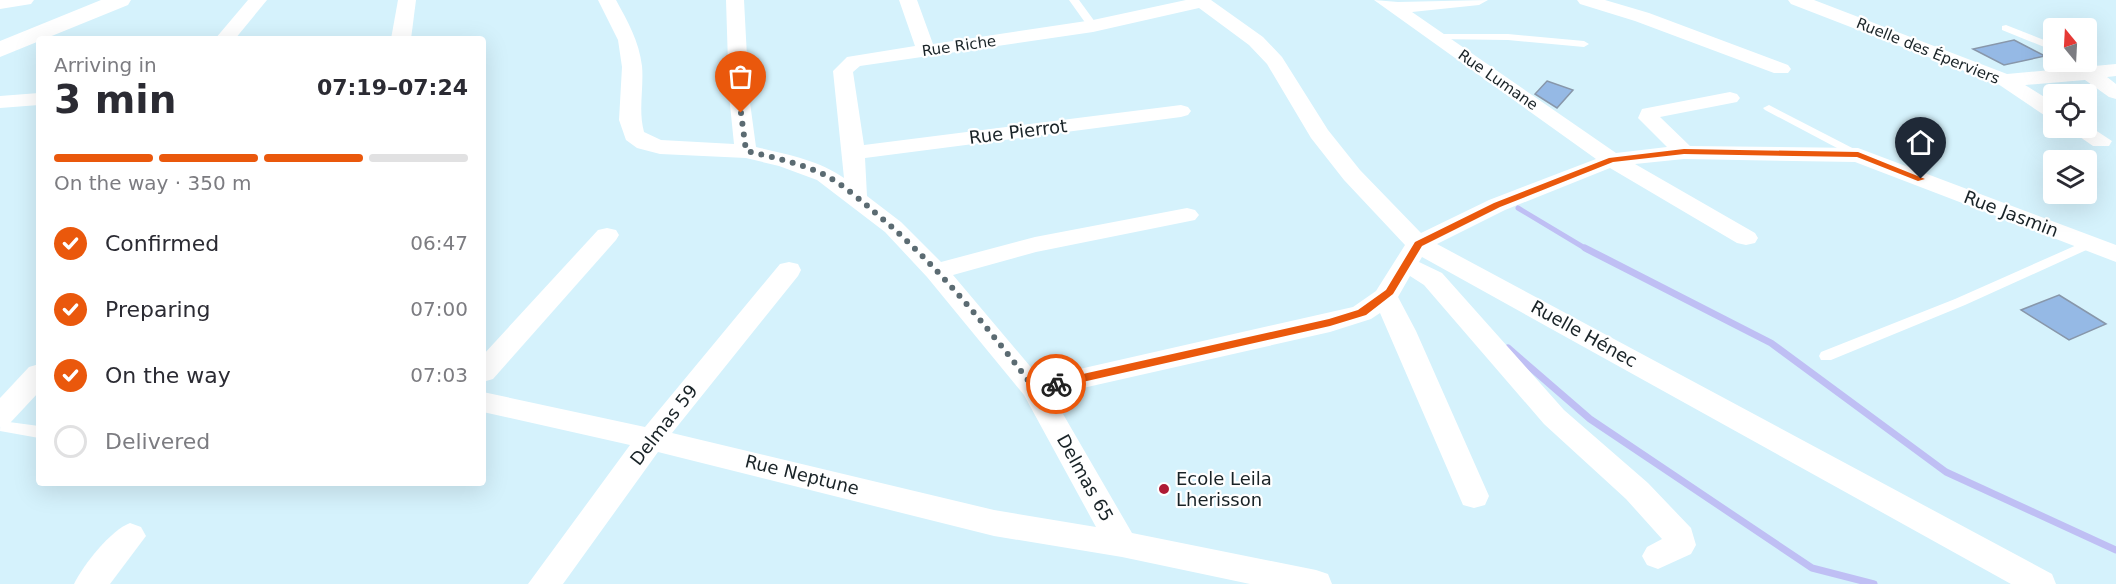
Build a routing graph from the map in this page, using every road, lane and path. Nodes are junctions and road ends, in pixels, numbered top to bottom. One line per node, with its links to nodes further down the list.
1 (25, 0): 13 (street)
2 (120, 0): 22 (street)
3 (258, 0): 17 (street)
4 (407, 0): 18 (street)
5 (607, 0): 37 (street, Delmas 65)
6 (735, 0): 37 (street)
7 (908, 0): 23 (street)
8 (1074, 0): 15 (lane)
9 (1479, 0): 14 (street)
10 (1586, 0): 24 (street)
11 (1797, 0): 27 (street, Ruelle des Éperviers)
12 (1200, 1): 15 (street, Rue Riche); 47 (street, Ruelle Hénec)
13 (0, 4)
14 (1389, 4): 19 (street, Rue Lumane)
15 (1093, 26): 23 (street, Rue Riche)
16 (2006, 28): 20 (lane)
17 (228, 36)
18 (401, 36)
19 (1437, 37): 21 (lane); 41 (street, Rue Lumane)
20 (2043, 43)
21 (1584, 44)
22 (0, 50)
23 (926, 51): 39 (street, Rue Riche)
24 (1780, 69)
25 (2097, 70): 28 (street)
26 (2073, 72): 27 (street)
27 (2005, 81): 32 (street, Ruelle des Éperviers)
28 (2116, 93)
29 (1730, 98): 38 (street)
30 (36, 99): 31 (street)
31 (0, 102)
32 (2043, 106)
33 (1769, 108): 40 (lane)
34 (1181, 111): 39 (street, Rue Pierrot)
35 (2096, 138): 36 (street)
36 (2101, 141)
37 (746, 151): 42 (street, Delmas 65)
38 (1684, 152): 40 (street, Rue Jasmin); 41 (street, Rue Jasmin)
39 (854, 153): 42 (street, Rue Riche)
40 (1858, 155): 46 (street, Rue Jasmin)
41 (1612, 160): 45 (street, Rue Lumane); 47 (street, Rue Jasmin)
42 (856, 196): 50 (street, Delmas 65)
43 (1187, 215): 50 (street)
44 (608, 235): 53 (street)
45 (1746, 238)
46 (2088, 244): 48 (street, Rue Jasmin); 52 (lane)
47 (1412, 255): 51 (street); 63 (street); 67 (street, Ruelle Hénec)
48 (2116, 255)
49 (789, 270): 59 (street, Delmas 59)
50 (936, 271): 55 (street, Delmas 65)
51 (1385, 297): 55 (street); 60 (street)
52 (1826, 356)
53 (486, 369)
54 (36, 377): 57 (street)
55 (1034, 388): 62 (street, Delmas 65)
56 (486, 403): 59 (street, Rue Neptune)
57 (0, 416): 58 (lane)
58 (36, 432)
59 (651, 439): 62 (street, Rue Neptune); 65 (street, Delmas 59)
60 (1474, 496)
61 (130, 536): 64 (street)
62 (1122, 544): 66 (street)
63 (1658, 556)
64 (90, 584)
65 (544, 584)
66 (1316, 584)
67 (2040, 584)

